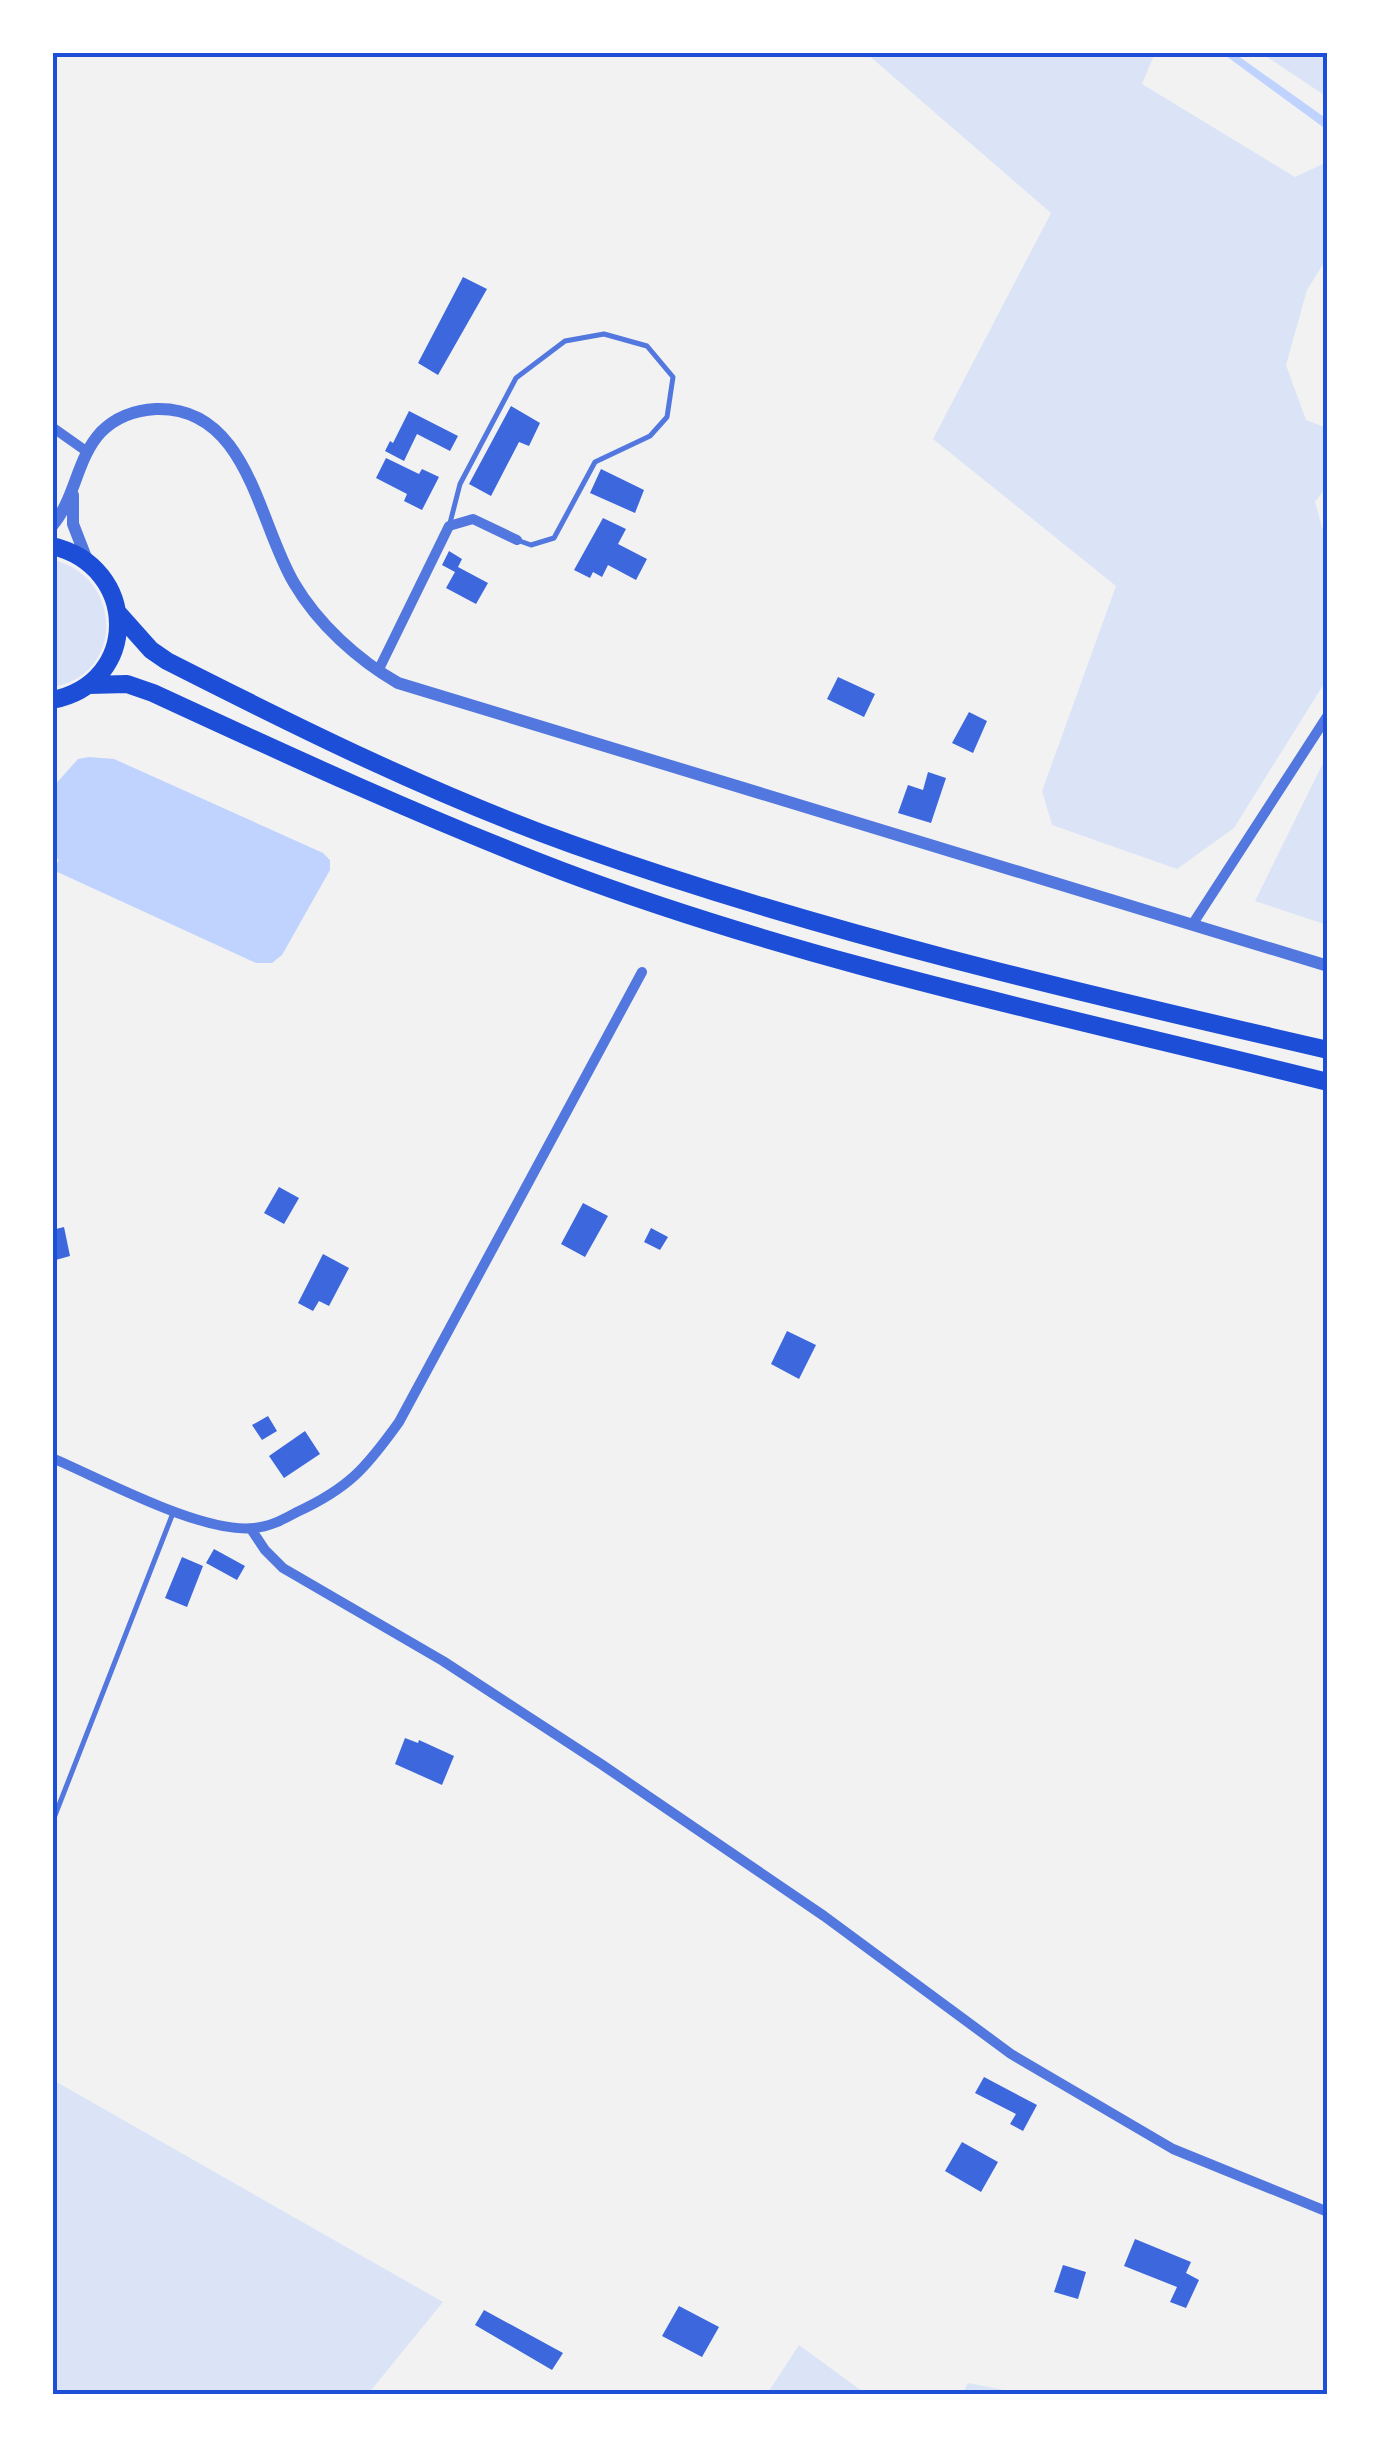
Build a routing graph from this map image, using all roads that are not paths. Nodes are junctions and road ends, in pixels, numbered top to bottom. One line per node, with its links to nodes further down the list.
1 (52, 427): 2 (street)
2 (86, 452): 3 (street); 10 (street)
3 (73, 490): 4 (street); 8 (street)
4 (52, 526)
5 (449, 526): 6 (street); 6 (lane); 10 (street)
6 (517, 540)
7 (52, 546): 8 (highway)
8 (87, 560): 9 (highway)
9 (118, 613): 11 (highway); 17 (highway)
10 (378, 672): 14 (street)
11 (88, 685): 12 (highway); 18 (highway)
12 (52, 700)
13 (1328, 716): 14 (street)
14 (1192, 925): 15 (street)
15 (1328, 966)
16 (642, 972): 21 (street)
17 (1328, 1050)
18 (1328, 1082)
19 (52, 1458): 20 (street)
20 (174, 1510): 21 (street); 22 (lane)
21 (252, 1529): 23 (street)
22 (52, 1823)
23 (1328, 2212)

